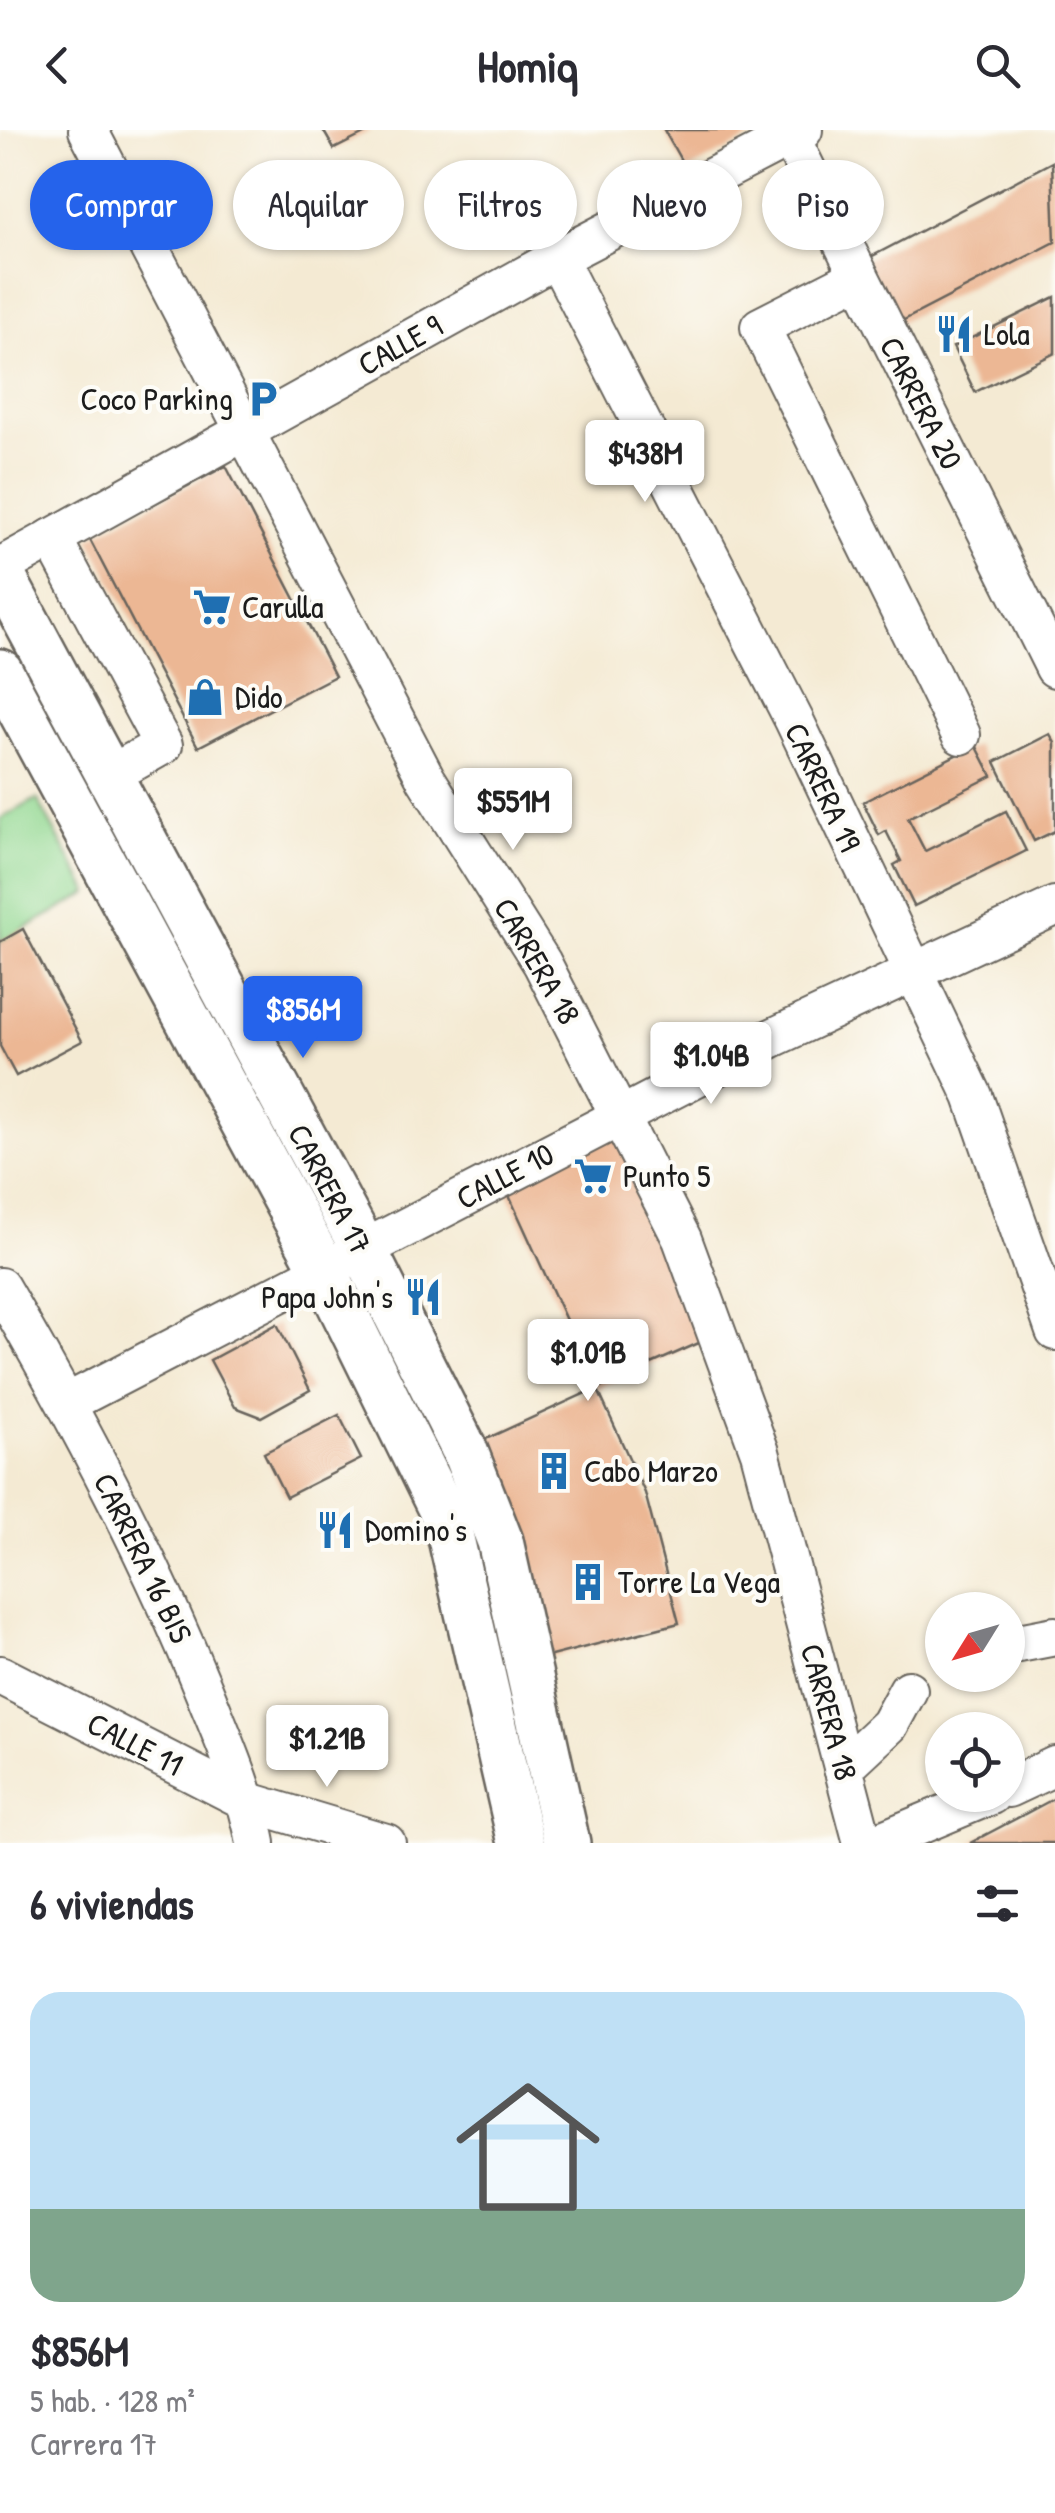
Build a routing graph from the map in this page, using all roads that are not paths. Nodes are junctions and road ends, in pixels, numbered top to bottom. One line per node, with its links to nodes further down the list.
1 (88, 130): 5 (street, CARRERA 18)
2 (796, 133): 3 (street, CALLE 9); 4 (street, CARRERA 20)
3 (558, 258): 5 (street, CALLE 9); 13 (street, CARRERA 19)
4 (858, 276): 8 (street, CARRERA 20); 10 (street)
5 (248, 430): 6 (street, CALLE 9); 14 (street, CARRERA 18)
6 (52, 538): 7 (street, CALLE 9); 11 (street)
7 (0, 570): 11 (main road, CARRERA 17)
8 (1051, 649)
9 (0, 672): 16 (main road, CARRERA 17)
10 (961, 734)
11 (110, 775): 15 (main road, CARRERA 17)
12 (1054, 929): 13 (street, CALLE 10)
13 (911, 974): 14 (street, CALLE 10); 18 (street, CARRERA 19)
14 (621, 1114): 15 (street, CALLE 10); 25 (street, CARRERA 18)
15 (364, 1250): 16 (street, CALLE 10); 32 (main road, CARRERA 17)
16 (324, 1271): 19 (street, CALLE 10); 31 (main road, CARRERA 17)
17 (0, 1286): 19 (street, CARRERA 16 BIS)
18 (1055, 1330)
19 (67, 1402): 27 (street, CARRERA 16 BIS)
20 (1055, 1636): 21 (street)
21 (1025, 1642)
22 (0, 1676): 27 (street, CALLE 11)
23 (908, 1690): 25 (street)
24 (1055, 1766): 26 (street)
25 (844, 1768): 33 (street, CARRERA 18)
26 (1025, 1780)
27 (249, 1802): 29 (street, CARRERA 16 BIS); 30 (street, CALLE 11)
28 (950, 1812): 34 (street)
29 (256, 1843)
30 (386, 1843)
31 (520, 1843)
32 (567, 1843)
33 (863, 1843)
34 (876, 1843)

